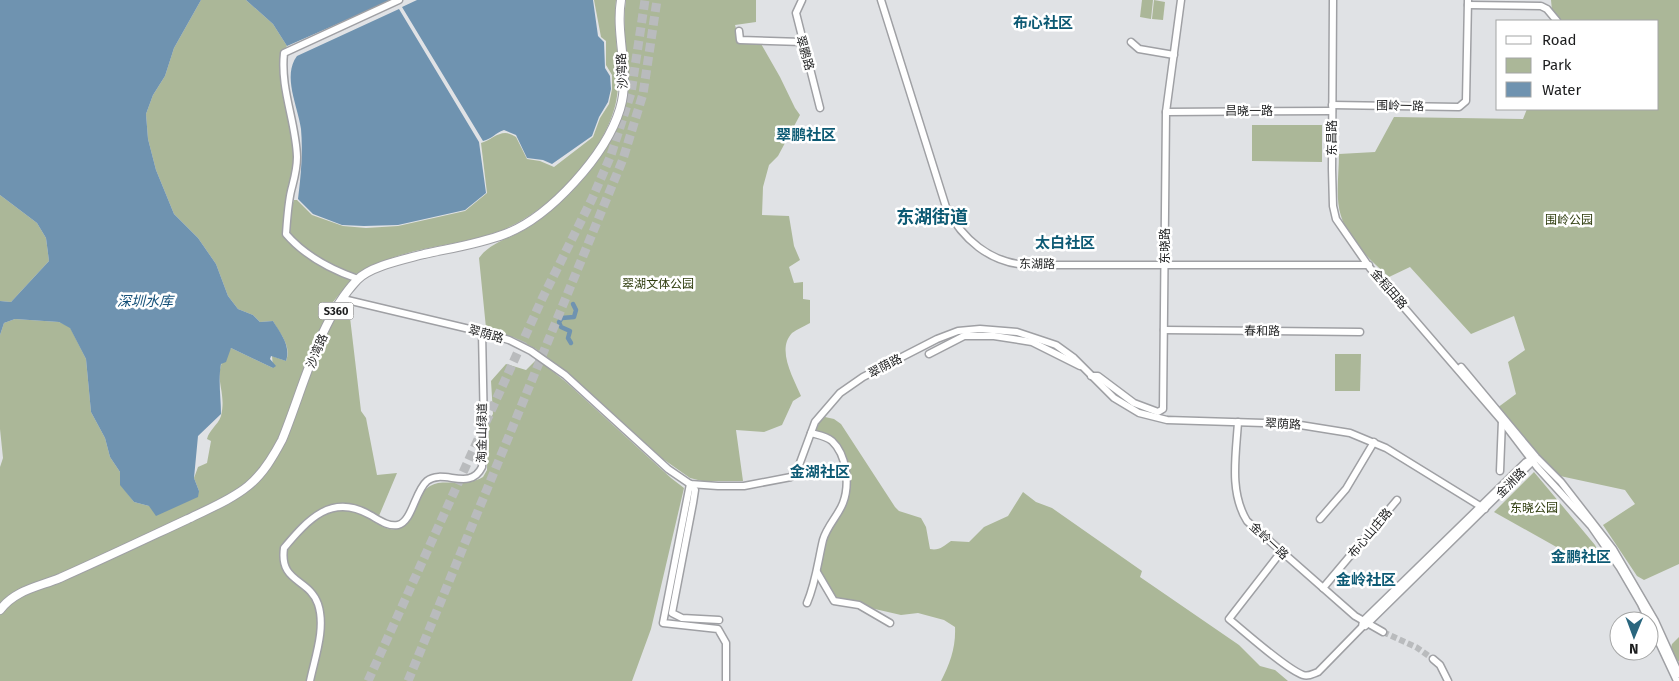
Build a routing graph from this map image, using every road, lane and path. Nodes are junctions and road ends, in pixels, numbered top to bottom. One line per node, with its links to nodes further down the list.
1 (398, 0): 18 (street)
2 (621, 0): 18 (main road, 沙湾路 / S360)
3 (802, 0): 10 (street, 翠鹏路)
4 (881, 0): 16 (street, 东湖路)
5 (1181, 0): 12 (street, 东晓路)
6 (1332, 0): 14 (street, 东昌路)
7 (1468, 3): 8 (street); 14 (street, 围岭一路)
8 (1556, 20)
9 (739, 31): 10 (street)
10 (802, 42): 13 (street, 翠鹏路)
11 (1130, 42): 12 (street)
12 (1174, 55): 15 (street, 东晓路)
13 (820, 108)
14 (1332, 108): 15 (street, 昌晓一路); 17 (street, 东昌路)
15 (1166, 112): 16 (street, 东晓路)
16 (1165, 264): 17 (street, 东湖路); 20 (street, 东晓路)
17 (1369, 265): 26 (street, 金稻田路)
18 (358, 279): 19 (main road, 沙湾路 / S360)
19 (343, 299): 21 (street, 翠荫路); 40 (main road, 沙湾路 / S360)
20 (1164, 330): 22 (street, 春和路); 25 (street, 东晓路)
21 (482, 332): 32 (street, 翠荫路); 47 (street, 淘金山绿道)
22 (1360, 332)
23 (929, 354): 24 (street)
24 (1084, 368): 25 (street, 翠荫路); 28 (street, 翠荫路)
25 (1091, 376): 27 (street, 翠荫路)
26 (1502, 417): 30 (street, 金稻田路); 31 (street)
27 (1238, 422): 29 (street, 翠荫路); 36 (street, 金岭一路)
28 (811, 433): 32 (street, 翠荫路); 37 (street)
29 (1374, 442): 34 (street, 翠荫路); 35 (street)
30 (1534, 459): 34 (street, 金洲路); 46 (street, 金稻田路); 50 (street, 金稻田路)
31 (1500, 471)
32 (690, 484): 41 (street); 48 (street)
33 (1397, 500): 38 (street, 布心山庄路)
34 (1483, 507): 43 (street, 金洲路)
35 (1320, 519)
36 (1281, 552): 38 (street, 金岭一路); 43 (street, 金洲路)
37 (817, 572): 39 (street); 42 (street)
38 (1323, 588): 43 (street, 金岭一路)
39 (807, 603)
40 (0, 610)
41 (719, 620)
42 (890, 623)
43 (1365, 625): 44 (street)
44 (1382, 632)
45 (1433, 659): 49 (street)
46 (1679, 674)
47 (310, 681)
48 (726, 681)
49 (1448, 681)
50 (1677, 681)

